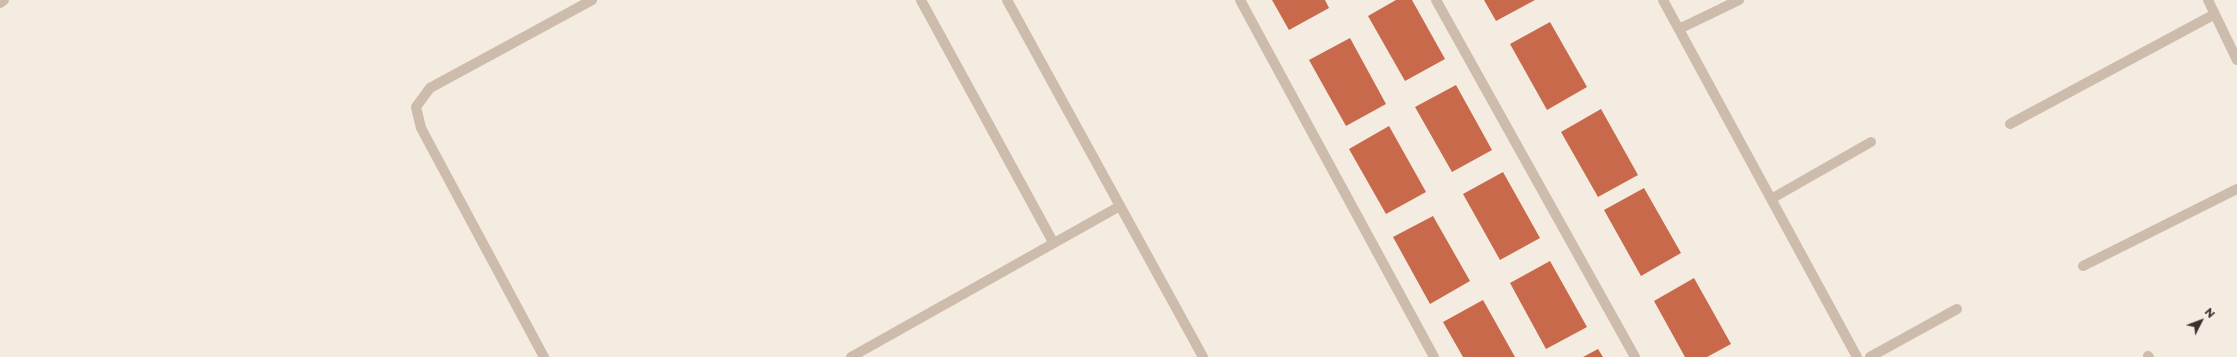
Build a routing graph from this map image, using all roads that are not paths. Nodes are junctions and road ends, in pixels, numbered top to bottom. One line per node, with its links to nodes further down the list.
1 (4, 0): 10 (street)
2 (592, 0): 22 (street)
3 (921, 0): 19 (street)
4 (1008, 0): 18 (street)
5 (1240, 0): 25 (street)
6 (1436, 0): 26 (street)
7 (1663, 0): 12 (street)
8 (1739, 0): 12 (street)
9 (2208, 0): 11 (street)
10 (0, 3)
11 (2215, 14): 13 (street); 14 (street)
12 (1679, 29): 17 (street)
13 (2237, 60)
14 (2010, 124)
15 (1872, 142): 17 (street)
16 (2237, 189): 20 (street)
17 (1771, 199): 27 (street)
18 (1120, 206): 19 (street); 24 (street)
19 (1054, 242): 23 (street)
20 (2083, 266)
21 (1957, 309): 28 (street)
22 (544, 357)
23 (851, 357)
24 (1203, 357)
25 (1434, 357)
26 (1635, 357)
27 (1857, 357)
28 (1870, 357)

